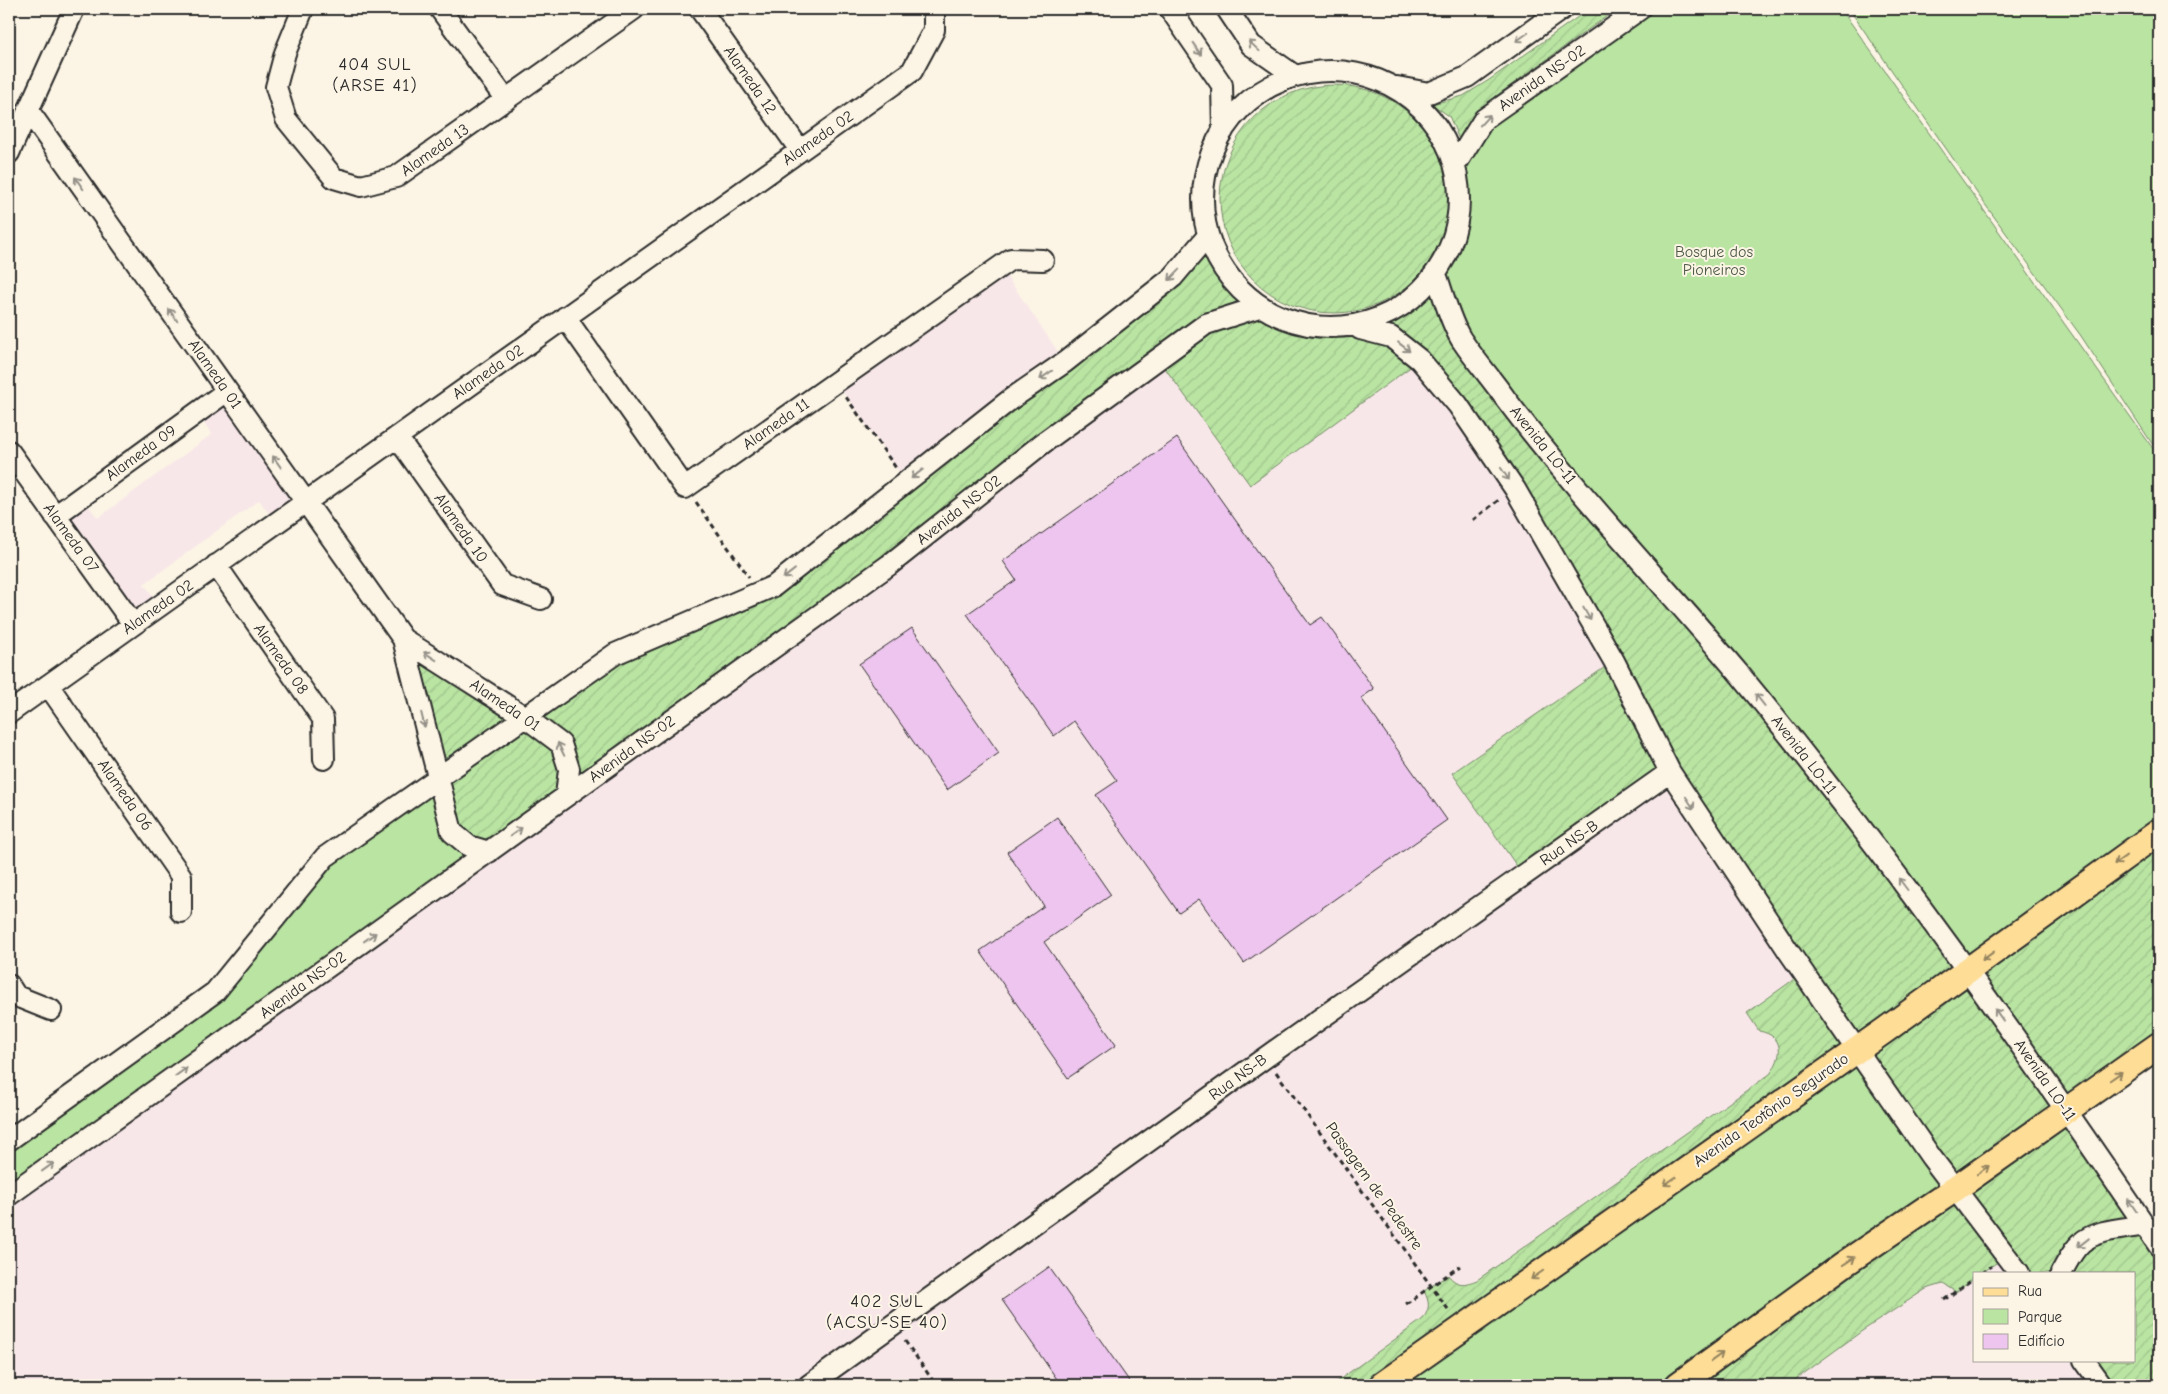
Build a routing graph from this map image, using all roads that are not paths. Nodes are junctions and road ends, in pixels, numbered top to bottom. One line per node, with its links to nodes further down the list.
1 (74, 9): 14 (street)
2 (303, 9): 13 (street, Alameda 13)
3 (440, 9): 13 (street)
4 (634, 9): 13 (street, Alameda 13)
5 (700, 9): 16 (street, Alameda 12)
6 (934, 9): 16 (street, Alameda 02)
7 (1170, 9): 15 (street, one-way to 15)
8 (1227, 9): 11 (street, one-way to 8)
9 (1562, 9): 12 (street, one-way to 12)
10 (1640, 9): 18 (street, Avenida NS-02, one-way to 10)
11 (1291, 73): 12 (street); 15 (street)
12 (1397, 87): 18 (street)
13 (506, 100)
14 (28, 110): 17 (street); 25 (street, Alameda 01, one-way to 14)
15 (1223, 131): 19 (street)
16 (800, 150): 23 (street, Alameda 02)
17 (9, 153)
18 (1458, 161): 21 (street)
19 (1206, 238): 22 (street); 36 (street, one-way to 36)
20 (1043, 260): 23 (street, Alameda 11)
21 (1437, 277): 24 (street); 44 (street, Avenida LO-11, one-way to 21)
22 (1256, 308): 24 (street); 40 (street, Avenida NS-02)
23 (565, 317): 26 (street, Alameda 02)
24 (1360, 329): 38 (street, one-way to 38)
25 (227, 391): 28 (street, Alameda 01, one-way to 25); 29 (street, Alameda 09)
26 (397, 437): 28 (street, Alameda 02); 31 (street, Alameda 10)
27 (9, 451): 29 (street, Alameda 07)
28 (306, 502): 30 (street, Alameda 02); 33 (street, Alameda 01)
29 (55, 516): 32 (street, Alameda 07)
30 (216, 565): 32 (street, Alameda 02); 37 (street, Alameda 08)
31 (541, 599)
32 (133, 624): 34 (street, Alameda 02)
33 (403, 639): 36 (street, Alameda 01, one-way to 33); 39 (street, Alameda 01, one-way to 39)
34 (48, 685): 35 (street, Alameda 02); 43 (street, Alameda 06)
35 (9, 713)
36 (525, 717): 39 (street); 40 (street, Alameda 01, one-way to 36)
37 (324, 759)
38 (1670, 772): 48 (street, one-way to 48); 58 (street, Rua NS-B)
39 (438, 778): 42 (street, Alameda 01); 50 (street)
40 (566, 796): 42 (street, Avenida NS-02, one-way to 40)
41 (2159, 832): 44 (main road, Avenida Teotônio Segurado, one-way to 44)
42 (489, 852): 52 (street, Avenida NS-02, one-way to 42)
43 (181, 912)
44 (1968, 971): 48 (main road, Avenida Teotônio Segurado); 49 (street, Avenida LO-11, one-way to 44)
45 (9, 985): 46 (street)
46 (51, 1010)
47 (2159, 1045): 49 (main road, one-way to 47)
48 (1858, 1049): 51 (street); 59 (main road, Avenida Teotônio Segurado, one-way to 59)
49 (2067, 1110): 51 (main road, one-way to 49); 53 (street, Avenida LO-11, one-way to 49)
50 (9, 1140)
51 (1955, 1189): 55 (street); 60 (main road, one-way to 51)
52 (9, 1195)
53 (2145, 1225): 54 (street, Avenida LO-11); 56 (street, one-way to 56)
54 (2159, 1246)
55 (2018, 1272)
56 (2062, 1272)
57 (2085, 1362): 61 (street)
58 (809, 1385)
59 (1382, 1385)
60 (1678, 1385)
61 (2102, 1385)

